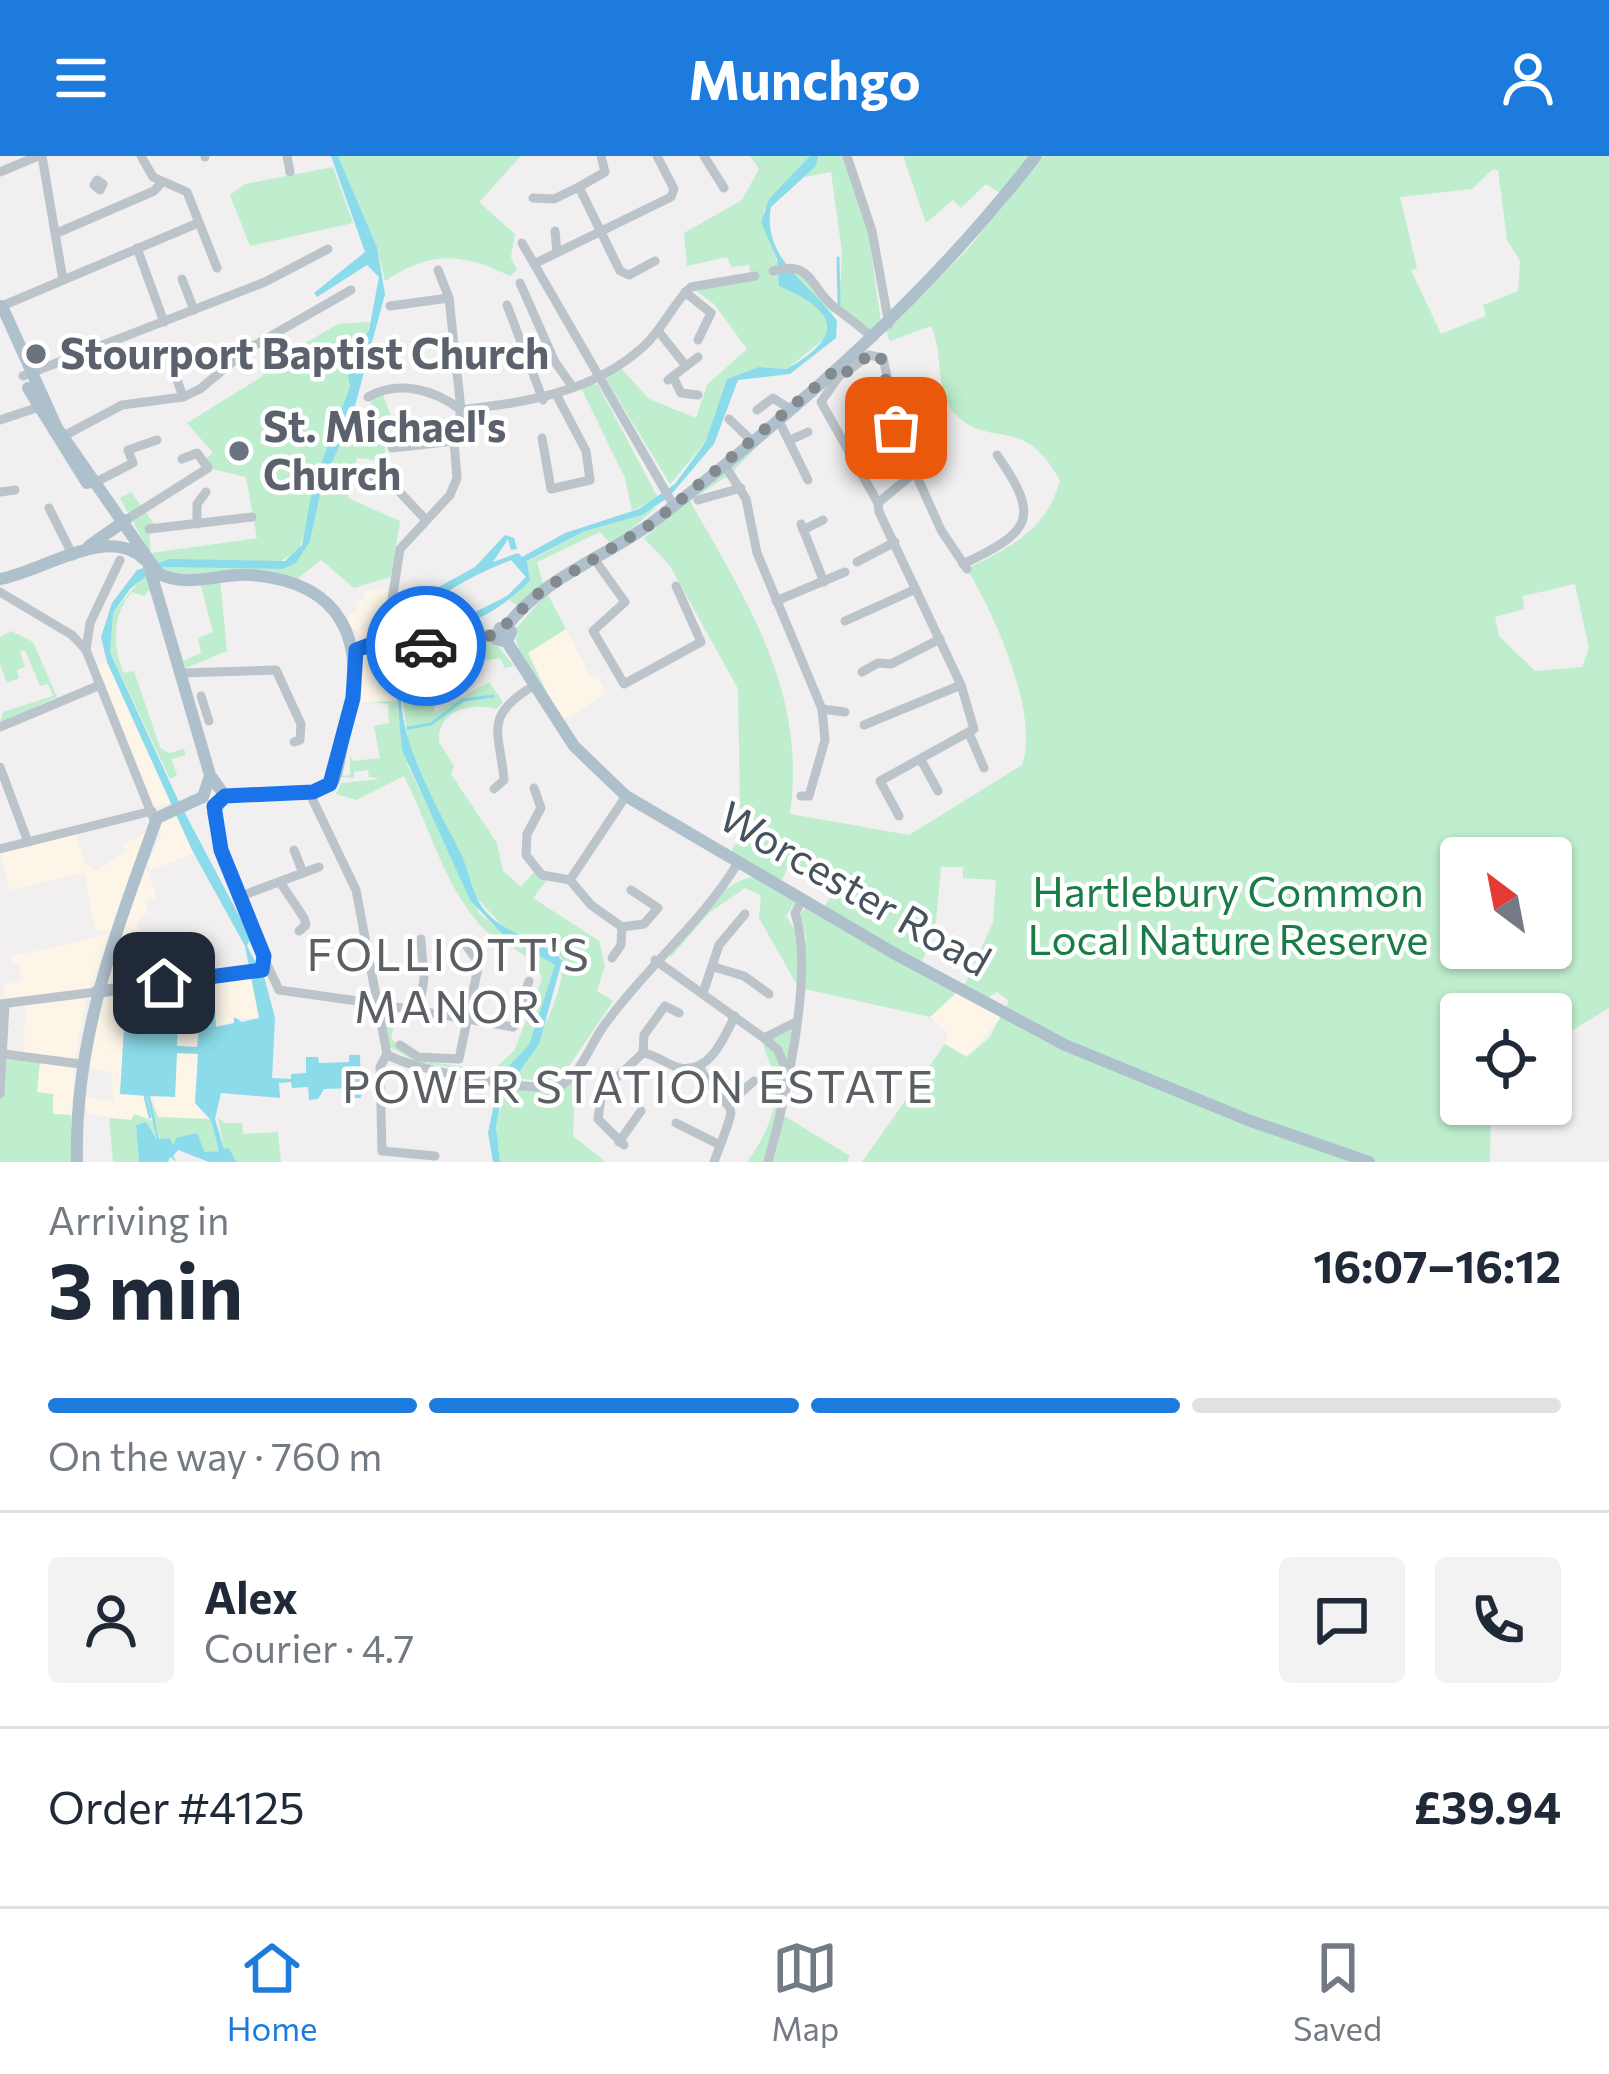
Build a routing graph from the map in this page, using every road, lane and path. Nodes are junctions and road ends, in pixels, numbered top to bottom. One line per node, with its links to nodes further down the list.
1 (40, 156): 9 (street); 20 (street)
2 (141, 156): 11 (street)
3 (287, 156): 10 (street)
4 (601, 156): 13 (street)
5 (657, 156): 19 (street)
6 (704, 156): 12 (street)
7 (847, 156): 43 (street)
8 (1036, 156): 43 (main road)
9 (0, 172)
10 (290, 172)
11 (162, 182): 16 (street); 17 (street)
12 (718, 184)
13 (579, 187): 15 (street); 19 (street)
14 (101, 189): 16 (street)
15 (533, 198)
16 (110, 211): 20 (street)
17 (198, 223): 23 (street); 28 (street)
18 (555, 231): 25 (street)
19 (600, 231): 25 (street); 26 (street)
20 (58, 236): 22 (street); 33 (street)
21 (522, 243): 27 (street)
22 (42, 244)
23 (137, 248): 33 (street); 42 (street)
24 (328, 249): 41 (street)
25 (557, 252): 27 (street)
26 (655, 261)
27 (536, 263): 52 (street)
28 (217, 268)
29 (438, 270): 37 (street)
30 (773, 271): 45 (street)
31 (755, 277): 36 (street)
32 (182, 279): 41 (street)
33 (63, 280): 38 (street)
34 (520, 283): 53 (street)
35 (351, 290): 56 (street)
36 (685, 292): 44 (street); 46 (street)
37 (449, 298): 40 (street); 60 (street)
38 (1, 301): 51 (main road)
39 (507, 305): 58 (street)
40 (390, 306)
41 (194, 310): 42 (street)
42 (164, 322): 51 (street)
43 (889, 324): 45 (main road)
44 (659, 332): 49 (street); 52 (street)
45 (873, 338): 50 (main road)
46 (698, 340)
47 (698, 357): 49 (street)
48 (173, 365): 56 (street)
49 (686, 366): 55 (street)
50 (841, 371): 62 (main road); 76 (street); 87 (street)
51 (27, 375): 59 (main road)
52 (599, 376): 53 (street); 86 (street)
53 (572, 386): 54 (street)
54 (556, 394): 58 (street); 66 (street)
55 (698, 395)
56 (182, 397): 67 (street)
57 (368, 397): 60 (street)
58 (543, 400): 60 (street)
59 (42, 407): 63 (street); 67 (main road)
60 (460, 410): 69 (street)
61 (757, 410): 62 (street)
62 (784, 414): 68 (street); 70 (main road)
63 (0, 420)
64 (729, 420): 70 (street)
65 (808, 432): 68 (street)
66 (542, 438)
67 (60, 439): 79 (main road)
68 (790, 440): 77 (street)
69 (454, 441): 71 (street); 90 (street)
70 (752, 441): 75 (main road)
71 (392, 448)
72 (156, 457): 79 (street)
73 (182, 459): 84 (street)
74 (997, 459): 76 (street)
75 (724, 464): 80 (street); 86 (main road)
76 (915, 472): 87 (street)
77 (810, 476)
78 (365, 480): 90 (street)
79 (93, 484): 92 (main road)
80 (741, 488): 85 (street); 110 (street)
81 (15, 490): 82 (street)
82 (0, 491)
83 (206, 492): 93 (street)
84 (159, 499): 92 (street); 94 (street)
85 (698, 500)
86 (673, 503): 100 (main road)
87 (878, 503): 96 (street)
88 (49, 508): 98 (street)
89 (252, 517): 93 (street)
90 (425, 519): 116 (street)
91 (824, 521): 106 (street)
92 (126, 522): 97 (main road); 98 (main road); 102 (main road)
93 (197, 524): 94 (street)
94 (172, 527): 95 (street)
95 (149, 529)
96 (895, 542): 101 (street); 108 (street)
97 (92, 549): 98 (main road); 102 (main road)
98 (73, 556): 104 (main road)
99 (121, 560): 117 (street)
100 (595, 560): 107 (street); 114 (main road)
101 (857, 562)
102 (151, 567): 105 (main road); 111 (main road)
103 (845, 572): 106 (street)
104 (4, 578): 109 (street)
105 (183, 581): 111 (main road); 112 (main road)
106 (824, 582): 110 (street)
107 (676, 586)
108 (916, 589): 113 (street); 115 (street)
109 (4, 594): 117 (street)
110 (776, 601): 125 (street)
111 (163, 607): 120 (main road)
112 (339, 616): 116 (main road); 118 (main road)
113 (845, 621)
114 (503, 635): 116 (main road); 122 (main road, Worcester Road)
115 (940, 639): 119 (street); 123 (street)
116 (385, 645): 118 (main road)
117 (86, 650): 121 (street)
118 (353, 662): 136 (main road)
119 (862, 672)
120 (182, 673): 127 (main road); 131 (street)
121 (100, 685): 129 (street); 145 (street)
122 (532, 686): 138 (street); 142 (main road, Worcester Road)
123 (961, 686): 128 (street); 130 (street)
124 (201, 696): 127 (street)
125 (822, 709): 126 (street); 143 (street)
126 (845, 712)
127 (203, 718): 135 (main road)
128 (864, 725)
129 (0, 728)
130 (969, 734): 132 (street); 134 (street)
131 (294, 742)
132 (921, 760): 139 (street); 148 (street)
133 (0, 767): 150 (street)
134 (984, 768)
135 (210, 775): 141 (main road); 144 (main road)
136 (330, 784): 140 (main road); 147 (street)
137 (534, 788): 158 (street)
138 (494, 789)
139 (938, 791)
140 (309, 792): 141 (main road); 147 (street)
141 (225, 796): 146 (main road)
142 (626, 796): 153 (main road, Worcester Road); 158 (street)
143 (805, 796)
144 (181, 806): 145 (street); 146 (main road); 149 (main road)
145 (151, 811): 149 (street); 150 (street)
146 (213, 813): 161 (main road)
147 (323, 816): 179 (street)
148 (899, 816)
149 (154, 827): 175 (main road)
150 (28, 842): 151 (street)
151 (0, 849)
152 (294, 850): 156 (street)
153 (741, 862): 155 (main road, Worcester Road); 157 (street); 162 (street)
154 (319, 867): 156 (street)
155 (757, 872): 157 (street); 163 (main road, Worcester Road)
156 (303, 873): 159 (street)
157 (737, 878): 162 (street)
158 (570, 880): 167 (street)
159 (280, 882): 161 (street); 166 (street)
160 (631, 890): 167 (street)
161 (242, 896): 173 (main road)
162 (714, 897): 172 (street)
163 (803, 899): 186 (street); 207 (main road, Worcester Road)
164 (315, 911): 166 (street)
165 (745, 914): 174 (street)
166 (304, 919): 168 (street)
167 (622, 928): 171 (street)
168 (299, 931)
169 (422, 939): 182 (street)
170 (463, 941): 185 (street)
171 (612, 958)
172 (656, 960): 177 (street); 192 (street)
173 (260, 967): 175 (main road); 179 (street)
174 (714, 968): 177 (street); 178 (street)
175 (99, 988): 180 (street); 194 (main road)
176 (530, 988): 185 (street)
177 (703, 993): 184 (street)
178 (770, 994)
179 (374, 996): 181 (street)
180 (2, 1004): 191 (street)
181 (377, 1008): 182 (street); 192 (street)
182 (419, 1010): 185 (street)
183 (679, 1013): 190 (street)
184 (735, 1016): 187 (street); 195 (street)
185 (467, 1020): 193 (street)
186 (794, 1023): 187 (street); 196 (street)
187 (764, 1037): 196 (street)
188 (413, 1041): 193 (street)
189 (400, 1045): 193 (street)
190 (643, 1053): 195 (street); 200 (street)
191 (4, 1054): 194 (street); 198 (street)
192 (387, 1054): 203 (street)
193 (410, 1054)
194 (80, 1064): 204 (main road)
195 (699, 1066): 199 (street)
196 (786, 1070): 206 (street)
197 (754, 1081): 199 (street)
198 (1, 1094)
199 (730, 1102): 202 (street)
200 (641, 1111)
201 (676, 1123): 202 (street)
202 (720, 1145): 205 (street)
203 (435, 1156)
204 (76, 1162)
205 (714, 1162)
206 (768, 1162)
207 (1369, 1162)

